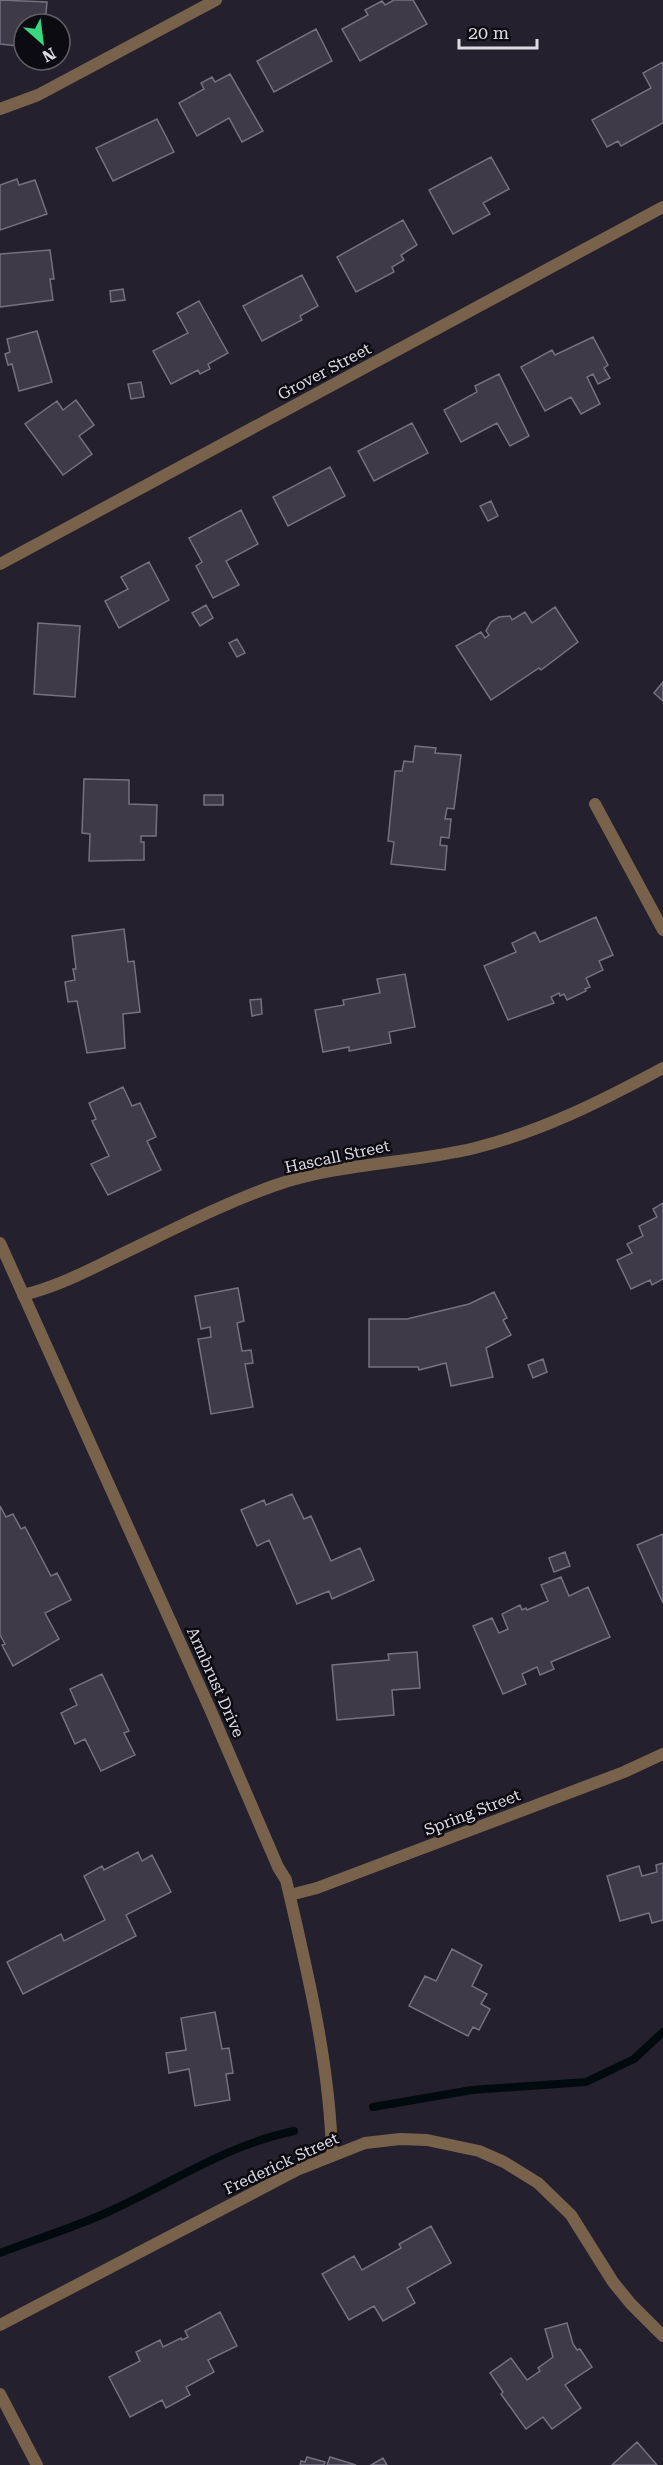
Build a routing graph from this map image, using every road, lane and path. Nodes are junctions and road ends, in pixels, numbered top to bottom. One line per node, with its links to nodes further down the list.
1 (216, 0): 2 (street)
2 (0, 109)
3 (663, 207): 4 (street, Grover Street)
4 (0, 564)
5 (595, 804): 6 (street)
6 (663, 930)
7 (663, 1068): 9 (street, Hascall Street)
8 (0, 1243): 9 (street, Armbrust Drive)
9 (23, 1295): 11 (street, Armbrust Drive)
10 (663, 1754): 11 (street, Spring Street)
11 (290, 1895): 12 (street, Armbrust Drive)
12 (332, 2156): 13 (street, Frederick Street); 14 (street, Frederick Street)
13 (0, 2325)
14 (663, 2336)
15 (0, 2394): 16 (street)
16 (37, 2465)

